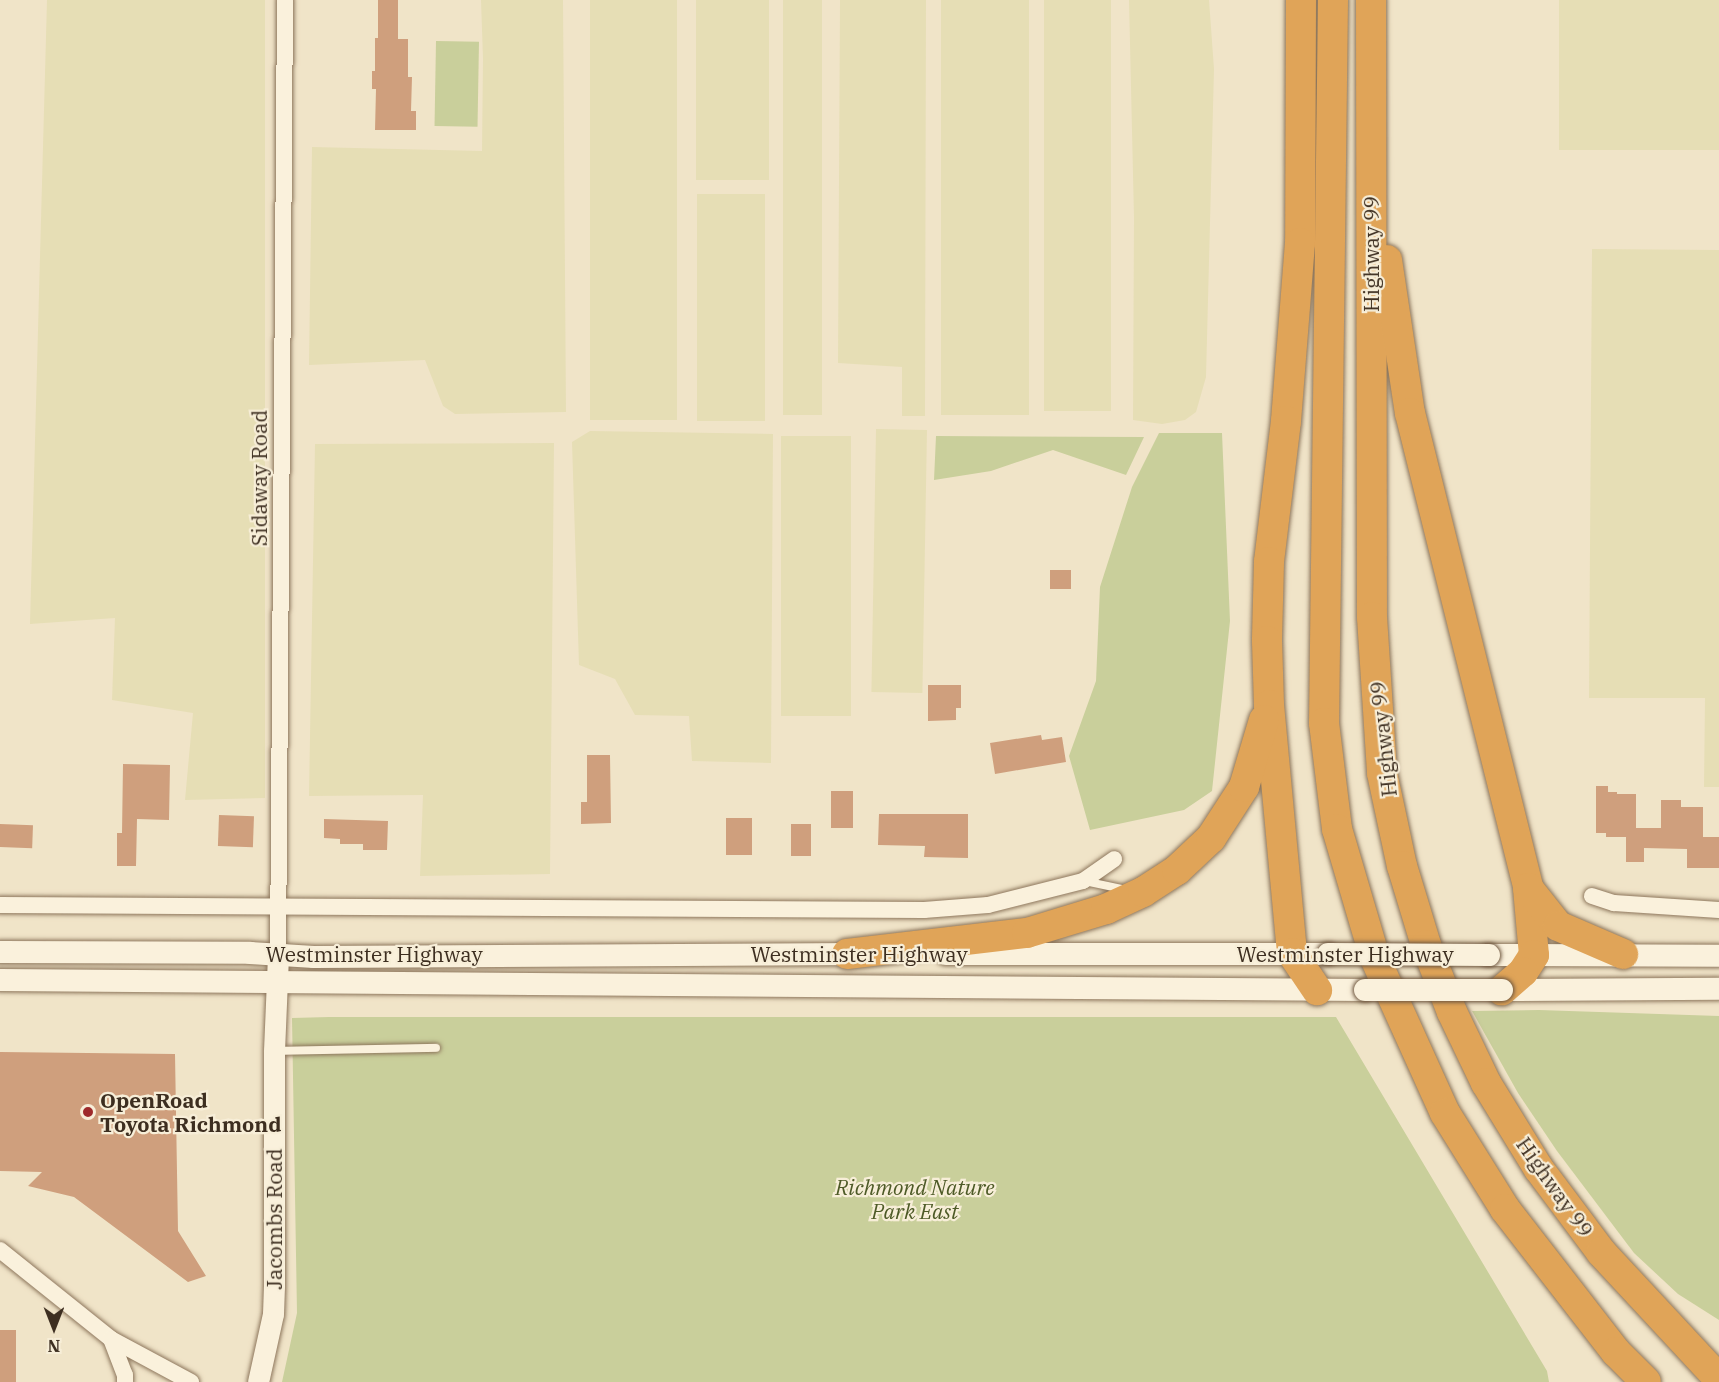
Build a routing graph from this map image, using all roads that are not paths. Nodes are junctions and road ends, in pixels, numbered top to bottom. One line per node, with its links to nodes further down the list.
1 (285, 0): 13 (street, Sidaway Road)
2 (1301, 0): 6 (highway)
3 (1333, 0): 37 (highway, Highway 99)
4 (1371, 0): 5 (highway, Highway 99)
5 (1371, 199): 9 (highway); 30 (highway, Highway 99)
6 (1269, 705): 10 (highway); 17 (highway)
7 (1114, 859): 8 (street, Westminster Highway)
8 (1083, 880): 10 (lane); 13 (street, Westminster Highway)
9 (1528, 888): 18 (highway); 20 (highway)
10 (1143, 892): 16 (highway)
11 (1592, 896): 14 (street)
12 (0, 905): 13 (street, Westminster Highway)
13 (279, 907): 19 (street, Sidaway Road)
14 (1719, 910)
15 (0, 952): 19 (main road, Westminster Highway)
16 (848, 954): 17 (main road, Westminster Highway); 19 (main road, Westminster Highway)
17 (1292, 954): 20 (main road, Westminster Highway, bridge); 25 (highway)
18 (1623, 954): 20 (main road, Westminster Highway); 21 (main road, Westminster Highway)
19 (278, 955): 23 (street, Jacombs Road)
20 (1534, 955): 26 (highway)
21 (1719, 956)
22 (0, 980): 23 (main road, Westminster Highway)
23 (276, 982): 25 (main road, Westminster Highway); 28 (street, Jacombs Road)
24 (1719, 989): 26 (main road, Westminster Highway)
25 (1330, 990): 26 (main road, Westminster Highway, bridge)
26 (1502, 990)
27 (436, 1048): 28 (lane)
28 (274, 1051): 36 (street, Jacombs Road)
29 (0, 1250): 31 (street)
30 (1670, 1325): 32 (highway); 33 (highway, Highway 99)
31 (111, 1340): 34 (street); 35 (street)
32 (1719, 1346)
33 (1719, 1379)
34 (125, 1382)
35 (191, 1382)
36 (258, 1382)
37 (1644, 1382)

